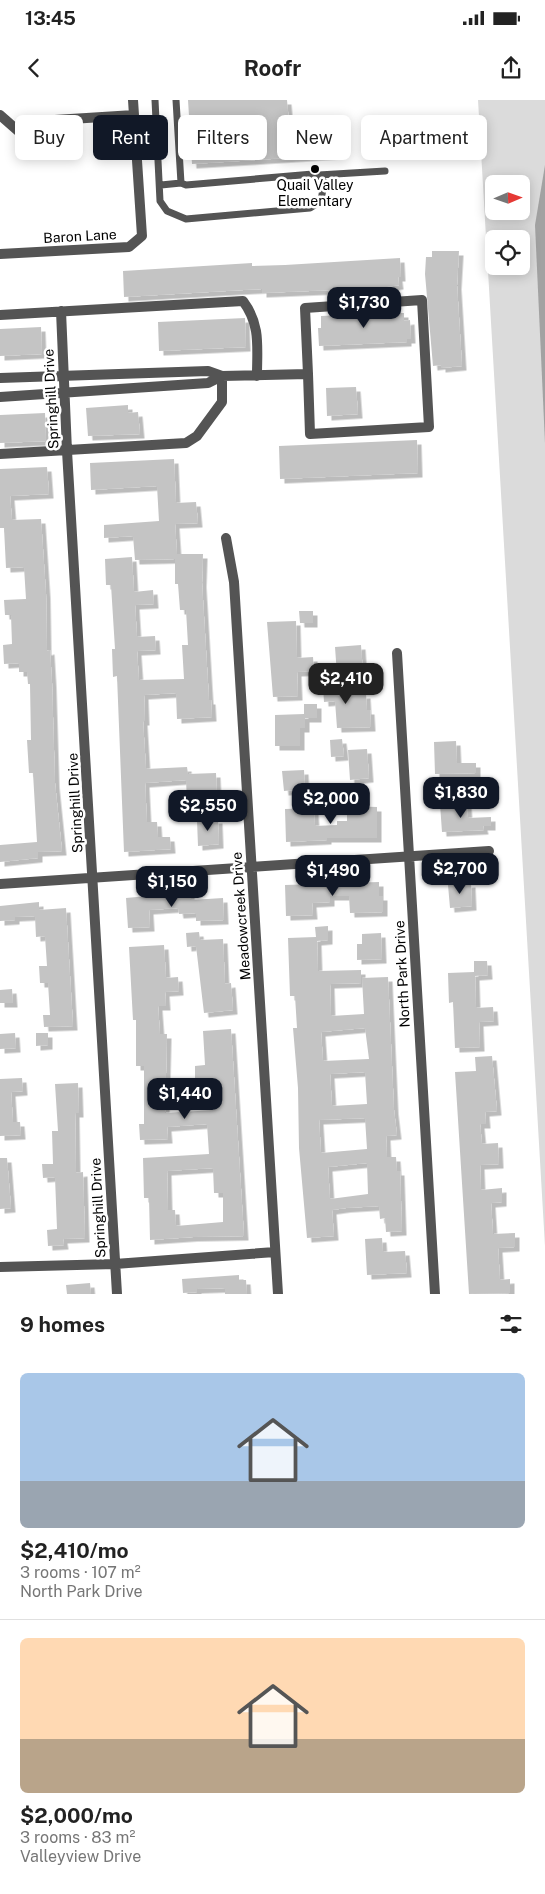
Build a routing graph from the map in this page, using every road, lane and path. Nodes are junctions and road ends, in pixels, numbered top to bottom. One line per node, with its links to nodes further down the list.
1 (133, 100): 5 (street, Baron Lane)
2 (155, 100): 11 (lane)
3 (176, 100): 10 (lane)
4 (0, 115): 6 (street)
5 (134, 115)
6 (93, 118)
7 (137, 160): 12 (street, Baron Lane)
8 (385, 171): 9 (lane)
9 (320, 175): 10 (lane); 11 (lane)
10 (181, 183): 11 (lane)
11 (161, 185)
12 (0, 254)
13 (61, 311): 14 (street); 16 (street, Springhill Drive); 18 (street)
14 (0, 315)
15 (308, 374): 15 (street); 18 (street)
16 (64, 376): 17 (street); 19 (street); 20 (street, Springhill Drive)
17 (222, 376): 18 (street); 20 (street); 22 (street)
18 (257, 376)
19 (0, 378)
20 (65, 394): 21 (street); 22 (street, Springhill Drive)
21 (0, 397)
22 (68, 450): 23 (street); 29 (street, Springhill Drive)
23 (0, 454)
24 (226, 538): 28 (street, Meadowcreek Drive)
25 (397, 653): 27 (street, North Park Drive)
26 (489, 851): 27 (street)
27 (409, 857): 28 (street); 36 (street, North Park Drive)
28 (251, 868): 29 (street); 31 (street, Meadowcreek Drive)
29 (93, 880): 30 (street); 32 (street, Springhill Drive)
30 (0, 884)
31 (275, 1252): 32 (street); 35 (street, Meadowcreek Drive)
32 (115, 1264): 33 (street); 34 (street, Springhill Drive)
33 (0, 1268)
34 (117, 1294)
35 (278, 1294)
36 (435, 1294)

